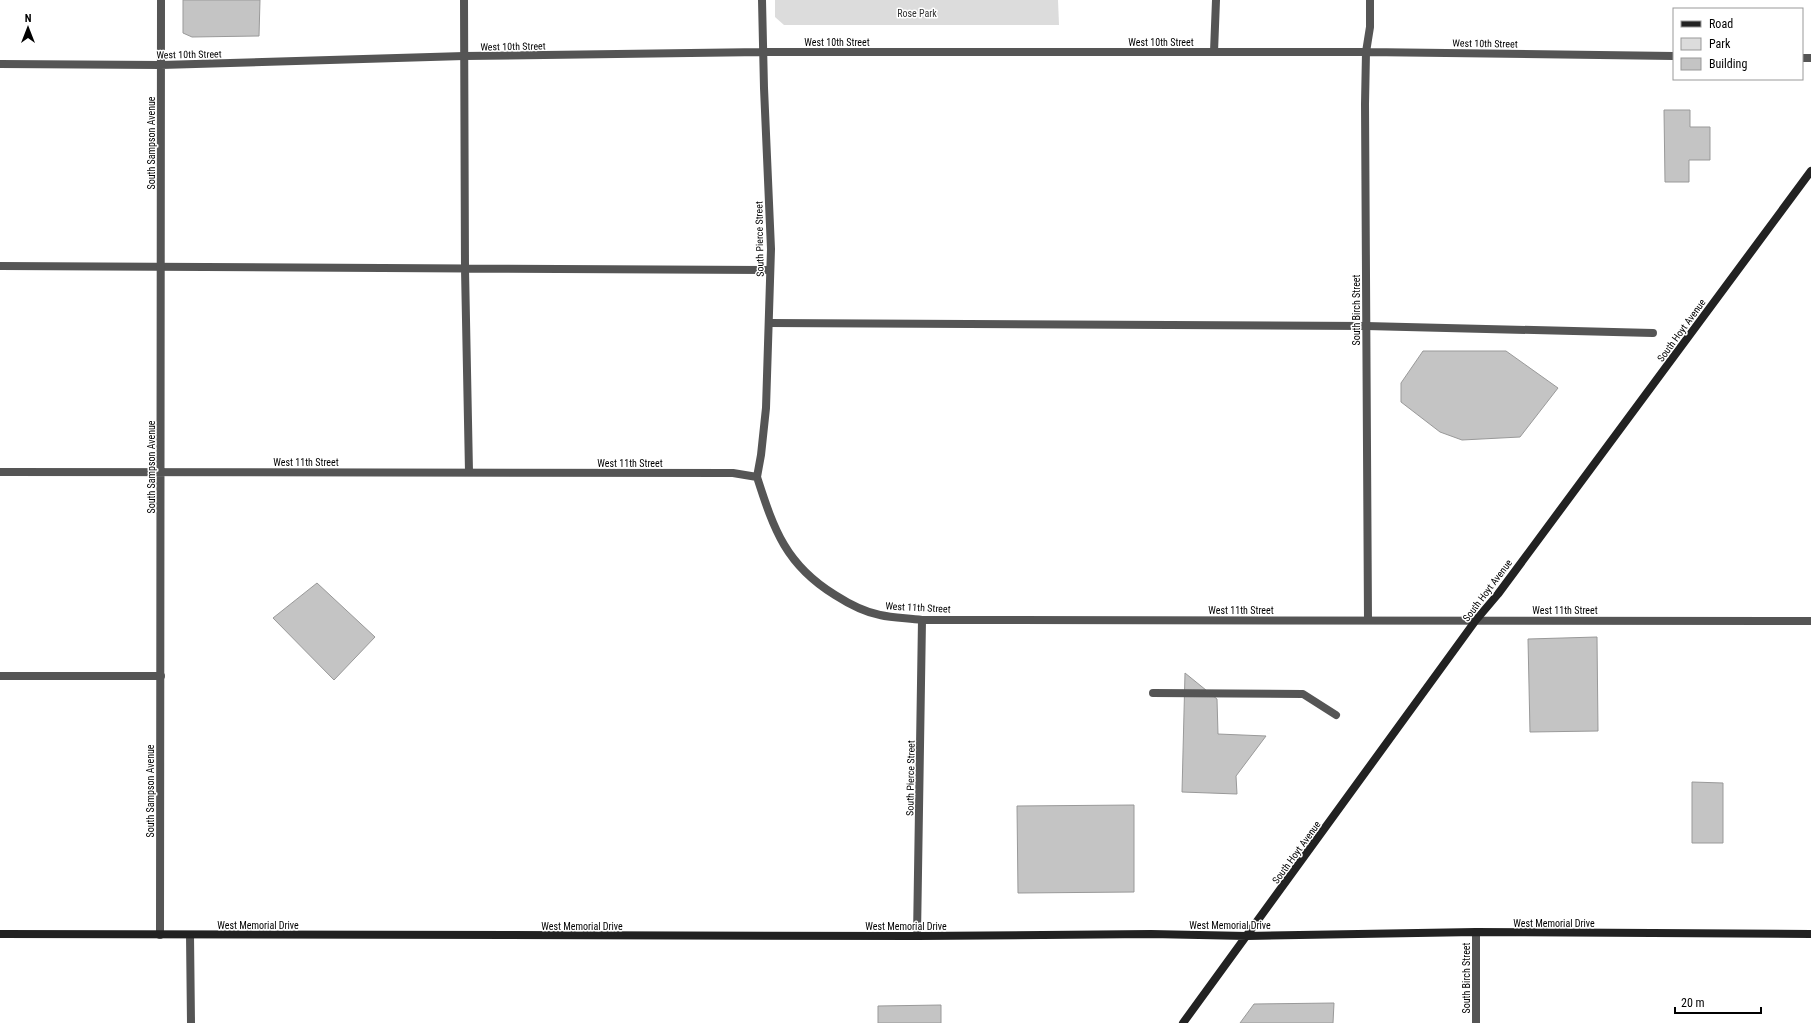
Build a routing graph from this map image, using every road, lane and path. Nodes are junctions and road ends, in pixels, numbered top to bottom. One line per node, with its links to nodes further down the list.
1 (161, 0): 12 (street, South Sampson Avenue)
2 (464, 0): 9 (street)
3 (762, 0): 6 (street, South Pierce Street)
4 (1216, 0): 7 (street)
5 (1370, 0): 8 (street, South Birch Street)
6 (763, 52): 7 (street, West 10th Street); 9 (street, West 10th Street); 17 (street, South Pierce Street)
7 (1214, 52): 8 (street, West 10th Street)
8 (1366, 52): 10 (street, West 10th Street); 19 (street, South Birch Street)
9 (464, 56): 12 (street, West 10th Street); 16 (street)
10 (1673, 56)
11 (0, 64): 12 (street, West 10th Street)
12 (161, 65): 15 (street, South Sampson Avenue)
13 (1811, 171): 27 (main road, South Hoyt Avenue)
14 (0, 266): 15 (street)
15 (161, 267): 16 (street); 22 (street, South Sampson Avenue)
16 (465, 269): 17 (street); 23 (street)
17 (770, 270): 18 (street, South Pierce Street)
18 (769, 323): 19 (street); 24 (street, South Pierce Street)
19 (1366, 326): 20 (street); 26 (street, South Birch Street)
20 (1653, 332)
21 (0, 472): 22 (street, West 11th Street)
22 (161, 472): 23 (street, West 11th Street); 30 (street, South Sampson Avenue)
23 (469, 472): 24 (street, West 11th Street)
24 (756, 477): 25 (street, West 11th Street)
25 (922, 620): 26 (street, West 11th Street); 38 (street, South Pierce Street)
26 (1368, 620): 27 (street, West 11th Street)
27 (1476, 620): 28 (street, West 11th Street); 39 (main road, South Hoyt Avenue)
28 (1811, 621)
29 (0, 676): 30 (street)
30 (161, 676): 35 (street, South Sampson Avenue)
31 (1152, 693): 32 (street)
32 (1336, 714)
33 (1476, 932): 36 (main road, West Memorial Drive); 39 (main road, West Memorial Drive); 42 (street, South Birch Street)
34 (0, 934): 35 (main road, West Memorial Drive)
35 (160, 934): 37 (main road, West Memorial Drive)
36 (1811, 934)
37 (190, 935): 38 (main road, West Memorial Drive); 40 (street)
38 (917, 936): 39 (main road, West Memorial Drive)
39 (1247, 936): 41 (main road, South Hoyt Avenue)
40 (191, 1023)
41 (1183, 1023)
42 (1476, 1023)

